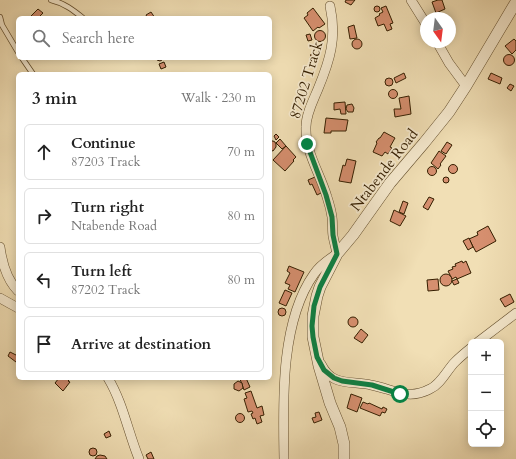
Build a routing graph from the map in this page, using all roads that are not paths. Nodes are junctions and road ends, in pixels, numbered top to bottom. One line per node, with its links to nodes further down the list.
1 (51, 0): 6 (lane)
2 (411, 0): 5 (street)
3 (516, 2): 12 (street, Ntabende Road)
4 (330, 6): 14 (street, 87202 Track)
5 (420, 14)
6 (81, 16)
7 (0, 17): 9 (lane)
8 (440, 48): 12 (street)
9 (16, 49)
10 (23, 60): 11 (lane)
11 (32, 72)
12 (466, 86): 14 (street, Ntabende Road)
13 (0, 247): 15 (street)
14 (337, 254): 21 (street, Ntabende Road); 24 (street)
15 (16, 288)
16 (0, 298): 17 (street)
17 (16, 307)
18 (516, 313): 19 (street)
19 (482, 339)
20 (468, 351): 21 (street)
21 (317, 357): 25 (street, Ntabende Road)
22 (109, 380): 23 (street)
23 (139, 459)
24 (284, 459)
25 (344, 459)

